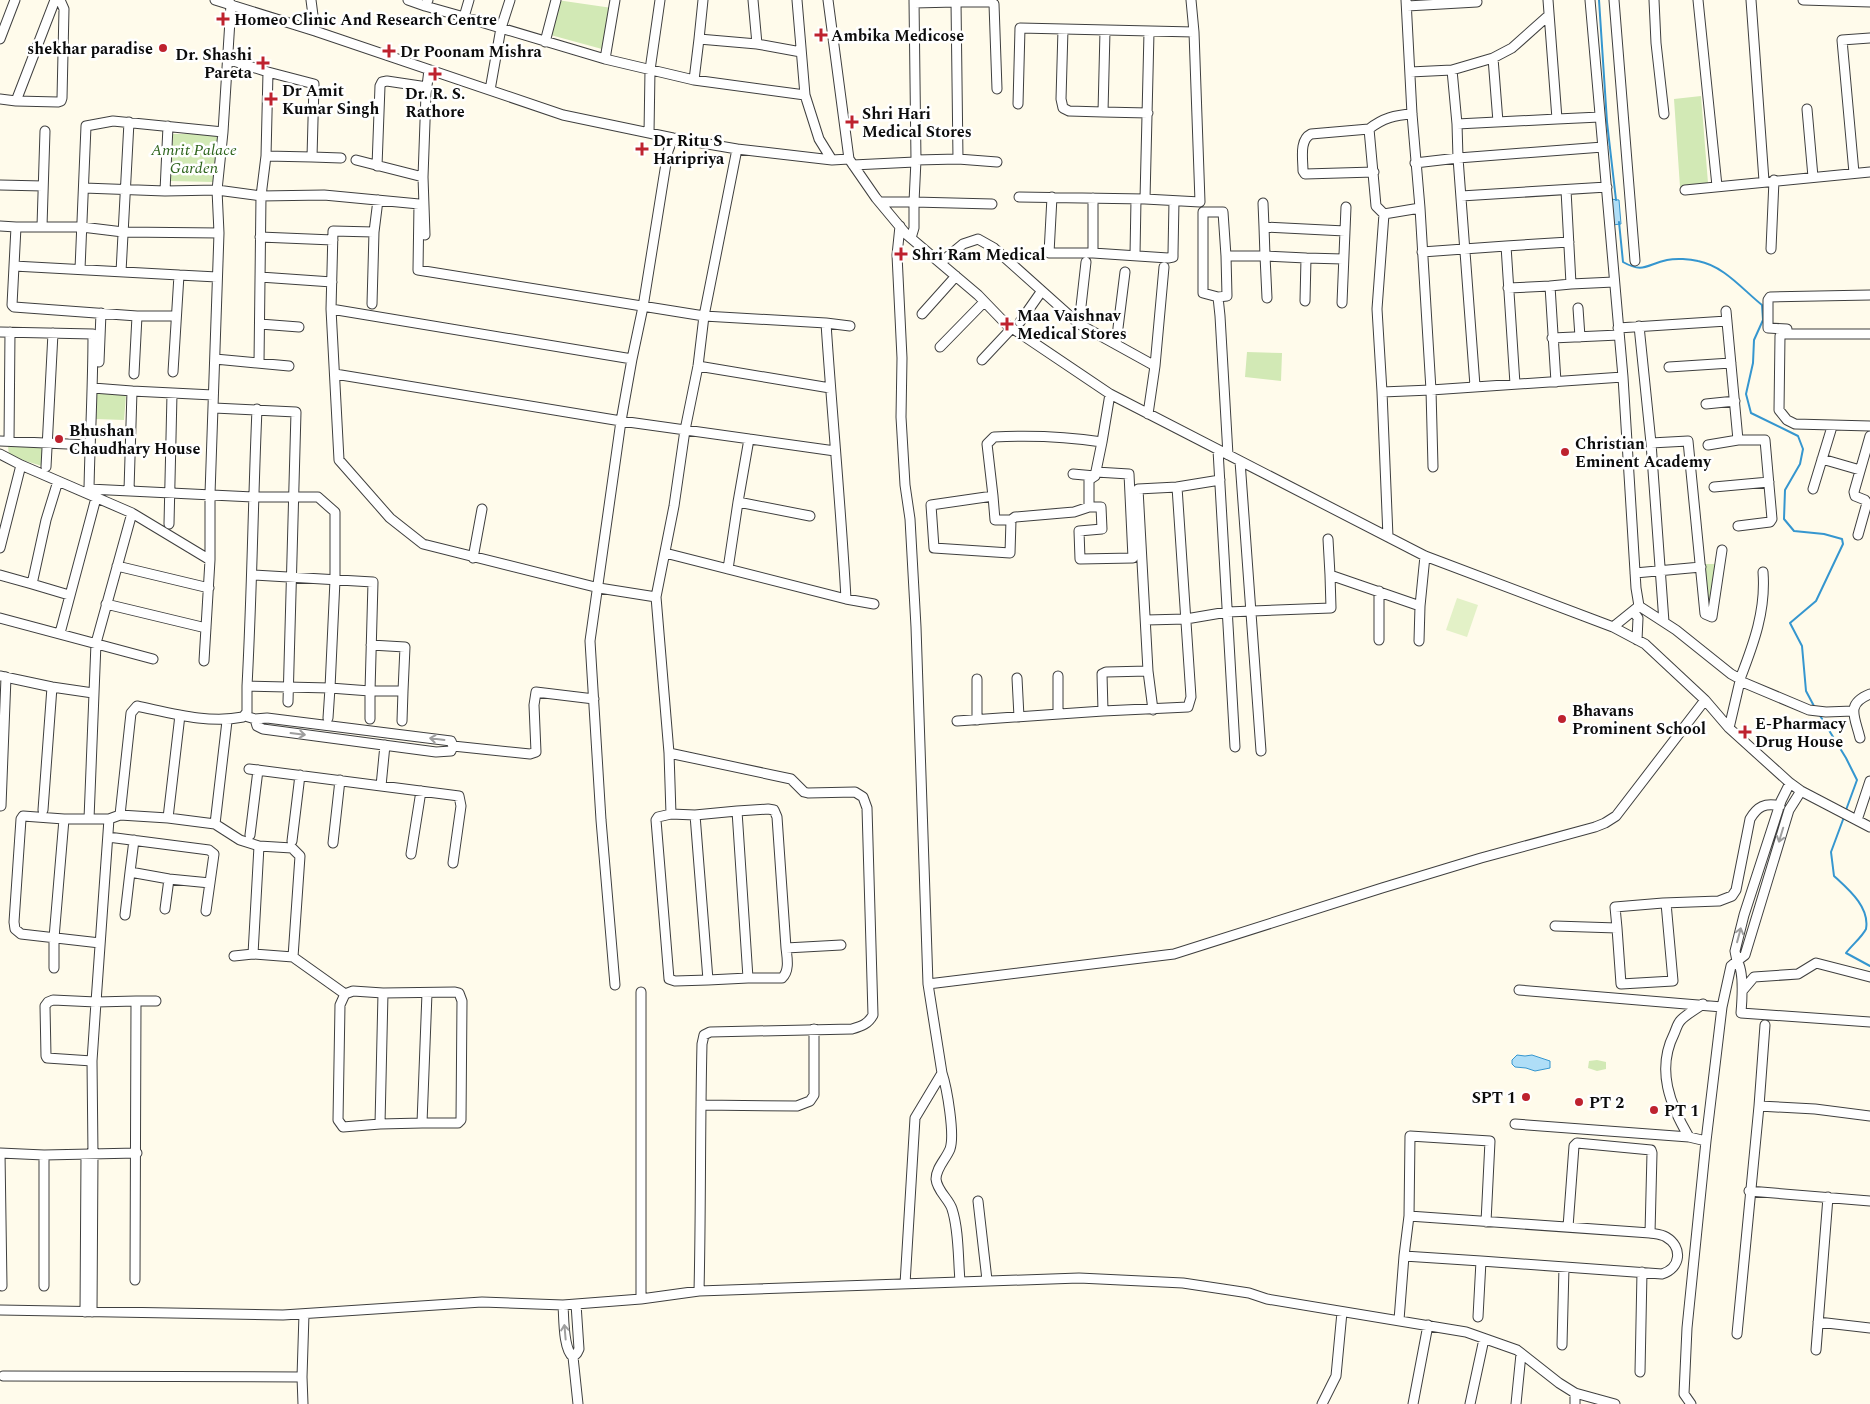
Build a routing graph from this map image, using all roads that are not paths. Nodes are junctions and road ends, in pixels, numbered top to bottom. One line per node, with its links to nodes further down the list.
1 (15, 0): 43 (street)
2 (55, 0): 62 (street)
3 (60, 0): 62 (street)
4 (217, 0): 32 (street)
5 (312, 0): 39 (street)
6 (408, 0): 30 (street)
7 (469, 0): 35 (street)
8 (510, 0): 36 (street)
9 (556, 0): 45 (street)
10 (615, 0): 50 (street)
11 (650, 0): 24 (street)
12 (703, 0): 44 (street)
13 (754, 0): 46 (street)
14 (796, 0): 47 (street)
15 (828, 0): 90 (street)
16 (1191, 0): 41 (street)
17 (1548, 0): 34 (street)
18 (1590, 0): 69 (street)
19 (1614, 0): 151 (street)
20 (1654, 0): 68 (street)
21 (1698, 0): 103 (street)
22 (1751, 0): 100 (street)
23 (1803, 0): 25 (street)
24 (660, 1): 52 (street)
25 (1841, 1): 29 (street)
26 (914, 2): 27 (street); 89 (street)
27 (956, 2): 58 (street); 86 (street)
28 (1477, 2): 31 (street)
29 (1870, 2)
30 (427, 3): 35 (street)
31 (1407, 3): 55 (street)
32 (230, 4): 33 (street); 49 (street)
33 (244, 4): 39 (street)
34 (1549, 15): 48 (street); 70 (street)
35 (464, 17): 36 (street)
36 (501, 28): 45 (street); 59 (street)
37 (1063, 29): 38 (street); 63 (street); 65 (street)
38 (1105, 31): 40 (street); 65 (street)
39 (315, 32): 51 (street)
40 (1149, 32): 41 (street); 66 (street)
41 (1194, 32): 118 (street)
42 (1870, 38): 96 (street)
43 (0, 39)
44 (699, 39): 46 (street); 56 (street)
45 (545, 42): 50 (street)
46 (757, 44): 47 (street)
47 (800, 52): 60 (street)
48 (1494, 58): 53 (street); 72 (street)
49 (227, 59): 54 (street); 77 (street)
50 (605, 59): 52 (street)
51 (429, 70): 57 (street); 59 (street)
52 (650, 70): 56 (street); 78 (street)
53 (1452, 70): 55 (street); 73 (street)
54 (268, 72): 82 (street); 83 (street)
55 (1410, 72): 67 (street)
56 (694, 80): 60 (street)
57 (426, 87): 93 (street); 97 (street)
58 (997, 89)
59 (490, 90): 78 (street)
60 (805, 95): 88 (street)
61 (0, 99): 62 (street)
62 (16, 101)
63 (1018, 104)
64 (1808, 109): 98 (street)
65 (1103, 112): 66 (street)
66 (1148, 114): 116 (street)
67 (1412, 114): 75 (street); 92 (street)
68 (1664, 114)
69 (1600, 117): 70 (street); 80 (street)
70 (1557, 119): 72 (street)
71 (129, 122): 74 (street); 105 (street); 106 (street)
72 (1498, 122): 73 (street)
73 (1456, 124): 85 (street)
74 (168, 126): 77 (street); 110 (street)
75 (1369, 129): 94 (street); 94 (street)
76 (45, 131): 102 (street)
77 (223, 132): 107 (street)
78 (649, 133): 79 (street)
79 (673, 138): 81 (street); 176 (street)
80 (1603, 147): 85 (street); 104 (street)
81 (737, 149): 88 (street); 184 (street)
82 (266, 156): 83 (street); 111 (street)
83 (312, 157): 84 (street)
84 (341, 158)
85 (1458, 158): 92 (street); 112 (street)
86 (958, 159): 89 (street); 91 (street)
87 (356, 160): 93 (street)
88 (832, 160): 90 (street)
89 (916, 161): 90 (street); 120 (street)
90 (851, 162): 119 (street)
91 (997, 162)
92 (1415, 163): 124 (street)
93 (377, 166): 97 (street)
94 (1374, 172): 125 (street)
95 (1870, 172): 96 (street)
96 (1854, 173): 98 (street)
97 (423, 177): 136 (street)
98 (1813, 177): 99 (street)
99 (1774, 180): 100 (street); 143 (street)
100 (1764, 181): 103 (street)
101 (0, 185): 102 (street)
102 (43, 186): 127 (street)
103 (1717, 186): 109 (street)
104 (1607, 187): 108 (street); 164 (street)
105 (84, 188): 106 (street); 130 (street)
106 (125, 189): 110 (street); 133 (street)
107 (217, 190): 110 (street); 111 (street); 135 (street)
108 (1566, 190): 112 (street); 140 (street)
109 (1685, 190)
110 (165, 191)
111 (261, 196): 117 (street); 137 (street)
112 (1461, 196): 142 (street)
113 (1019, 197): 114 (street)
114 (1052, 197): 115 (street); 145 (street)
115 (1093, 198): 116 (street); 145 (street)
116 (1141, 199): 118 (street); 146 (street)
117 (378, 200): 134 (street); 176 (street)
118 (1174, 201): 146 (street)
119 (880, 202): 120 (street); 128 (street)
120 (914, 202): 122 (street); 138 (street)
121 (1263, 203): 131 (street)
122 (992, 204)
123 (1346, 207): 132 (street)
124 (1420, 208): 125 (street); 144 (street)
125 (1384, 214): 224 (street)
126 (0, 226): 129 (street)
127 (42, 226): 129 (street); 130 (street)
128 (900, 226): 138 (street); 416 (street)
129 (16, 227): 154 (street)
130 (82, 227): 133 (street); 156 (street)
131 (1264, 227): 132 (street); 148 (street)
132 (1345, 231): 150 (street)
133 (122, 232): 135 (street); 157 (street)
134 (374, 232): 139 (street); 175 (street)
135 (219, 233): 161 (street)
136 (425, 235)
137 (260, 237): 139 (street); 162 (street)
138 (911, 238): 153 (street)
139 (333, 240): 163 (street)
140 (1569, 242): 141 (street); 165 (street)
141 (1506, 246): 142 (street); 167 (street)
142 (1466, 248): 144 (street); 219 (street)
143 (1772, 249)
144 (1422, 252): 222 (street)
145 (1093, 253): 146 (street)
146 (1135, 255)
147 (1226, 256): 148 (street); 170 (street); 170 (street)
148 (1265, 256): 149 (street); 171 (street)
149 (1306, 258): 150 (street); 172 (street)
150 (1343, 259): 174 (street)
151 (1635, 261)
152 (1086, 262): 188 (street)
153 (940, 263): 160 (street); 168 (street)
154 (14, 266): 156 (street); 180 (street)
155 (1164, 267): 211 (street)
156 (80, 270): 157 (street)
157 (121, 272): 159 (street)
158 (1125, 272): 201 (street)
159 (179, 275): 161 (street); 183 (street)
160 (956, 276): 173 (street); 181 (street)
161 (217, 277): 203 (street)
162 (260, 277): 163 (street); 187 (street)
163 (332, 282): 178 (street)
164 (1614, 282): 165 (street); 196 (street)
165 (1571, 284): 166 (street)
166 (1550, 286): 167 (street); 200 (street)
167 (1508, 288): 218 (street)
168 (1041, 292): 188 (street); 189 (street)
169 (1870, 295): 193 (street)
170 (1218, 297): 249 (street)
171 (1267, 298)
172 (1305, 301)
173 (984, 302): 189 (street); 202 (street)
174 (1342, 303)
175 (372, 304)
176 (643, 307): 184 (street); 204 (street)
177 (1578, 308): 199 (street)
178 (331, 309): 204 (street); 215 (street)
179 (1726, 311): 185 (street)
180 (101, 314): 182 (street); 206 (street)
181 (922, 314)
182 (137, 316): 183 (street); 214 (street)
183 (176, 316): 213 (street)
184 (704, 316): 186 (street); 210 (street)
185 (1727, 321): 191 (street); 207 (street)
186 (826, 323): 190 (street); 221 (street)
187 (260, 324): 192 (street); 208 (street)
188 (1079, 324): 201 (street)
189 (1016, 325): 205 (street); 226 (street)
190 (850, 326)
191 (1639, 326): 196 (street); 242 (street)
192 (299, 327)
193 (1870, 330)
194 (0, 332): 195 (street)
195 (10, 332): 197 (street); 240 (street)
196 (1618, 332): 199 (street); 216 (street)
197 (53, 333): 220 (street); 243 (street)
198 (1870, 334): 234 (street)
199 (1580, 337): 200 (street)
200 (1552, 338): 217 (street)
201 (1116, 344): 211 (street)
202 (940, 347)
203 (215, 359): 208 (street); 227 (street)
204 (632, 359): 233 (street)
205 (982, 360)
206 (99, 362)
207 (1731, 362): 212 (street); 228 (street)
208 (259, 363): 209 (street)
209 (289, 366)
210 (698, 366): 221 (street); 235 (street)
211 (1155, 366): 232 (street)
212 (1669, 367)
213 (173, 372)
214 (134, 374)
215 (335, 374): 233 (street); 286 (street)
216 (1623, 377): 217 (street); 293 (street)
217 (1556, 382): 218 (street)
218 (1515, 384): 219 (street)
219 (1475, 386): 222 (street)
220 (93, 388): 223 (street); 244 (street)
221 (830, 388): 247 (street)
222 (1431, 390): 224 (street); 254 (street)
223 (132, 391): 225 (street); 264 (street)
224 (1382, 392): 280 (street)
225 (172, 394): 227 (street); 265 (street)
226 (1110, 394): 232 (street); 241 (street)
227 (214, 395): 230 (street)
228 (1735, 401): 229 (street); 239 (street)
229 (1706, 404)
230 (214, 408): 231 (street); 266 (street)
231 (257, 409): 267 (street); 269 (street)
232 (1148, 414): 246 (street)
233 (621, 421): 235 (street); 301 (street)
234 (1870, 426)
235 (685, 430): 238 (street); 284 (street)
236 (1831, 430): 250 (street)
237 (1870, 436): 255 (street)
238 (749, 439): 247 (street); 271 (street)
239 (1738, 440): 245 (street); 260 (street)
240 (4, 441): 243 (street)
241 (1102, 442): 257 (street); 268 (street)
242 (1651, 443): 289 (street); 291 (street)
243 (48, 444): 244 (street); 253 (street)
244 (90, 445): 264 (street)
245 (1708, 445)
246 (1218, 450): 249 (street); 258 (street)
247 (835, 451): 305 (street)
248 (0, 454): 252 (street)
249 (1228, 455): 251 (street)
250 (1822, 459): 255 (street); 263 (street)
251 (1240, 460): 280 (street); 310 (street)
252 (20, 465): 259 (street); 282 (street)
253 (46, 467)
254 (1433, 467)
255 (1860, 470): 279 (street)
256 (1072, 474): 257 (street)
257 (1095, 474): 272 (street); 272 (street)
258 (1220, 480): 261 (street); 311 (street)
259 (58, 481): 270 (street); 299 (street)
260 (1769, 482): 262 (street); 278 (street)
261 (1177, 487): 313 (street); 314 (street)
262 (1714, 487)
263 (1812, 489)
264 (129, 490): 265 (street)
265 (170, 492): 266 (street); 277 (street)
266 (210, 494): 269 (street); 287 (street)
267 (293, 496): 269 (street); 297 (street); 298 (street)
268 (993, 496): 276 (street); 276 (street)
269 (253, 497): 295 (street)
270 (96, 498): 274 (street); 303 (street)
271 (738, 502): 275 (street); 290 (street)
272 (1089, 507): 276 (street)
273 (482, 509): 286 (street)
274 (132, 513): 287 (street); 288 (street)
275 (810, 516)
276 (1011, 520)
277 (168, 524)
278 (1738, 526)
279 (1858, 535)
280 (1388, 537): 285 (street)
281 (1328, 540): 296 (street)
282 (0, 548)
283 (1722, 550): 289 (street)
284 (665, 553): 290 (street); 304 (street)
285 (1425, 556): 308 (street); 316 (street)
286 (473, 558): 301 (street)
287 (210, 560): 300 (street)
288 (117, 566): 300 (street); 306 (street)
289 (1701, 567): 291 (street)
290 (728, 569): 305 (street)
291 (1660, 570): 293 (street); 315 (street)
292 (1763, 572): 331 (street)
293 (1635, 573): 309 (street)
294 (0, 575): 299 (street)
295 (252, 575): 297 (street); 332 (street)
296 (1330, 575): 302 (street); 310 (street)
297 (291, 578): 298 (street); 334 (street)
298 (335, 580): 323 (street); 335 (street)
299 (32, 584): 303 (street)
300 (209, 588): 317 (street)
301 (599, 588): 304 (street); 340 (street)
302 (1379, 591): 308 (street); 319 (street)
303 (69, 595): 318 (street)
304 (656, 597): 363 (street)
305 (846, 599): 307 (street)
306 (106, 604): 317 (street); 322 (street)
307 (874, 604)
308 (1420, 606): 321 (street)
309 (1636, 609): 315 (street); 316 (street); 320 (street)
310 (1251, 610): 311 (street); 362 (street)
311 (1227, 612): 313 (street); 361 (street)
312 (0, 618): 318 (street)
313 (1186, 619): 314 (street); 343 (street)
314 (1146, 620): 326 (street)
315 (1664, 622): 331 (street)
316 (1613, 627): 320 (street)
317 (206, 628): 325 (street)
318 (60, 633): 322 (street)
319 (1380, 640)
320 (1637, 640): 341 (street)
321 (1419, 641)
322 (96, 643): 324 (street); 338 (street)
323 (371, 645): 336 (street); 337 (street)
324 (154, 659)
325 (204, 661)
326 (1148, 671): 343 (street); 345 (street)
327 (3, 676): 333 (street); 371 (street)
328 (1058, 676): 346 (street)
329 (1017, 678): 349 (street)
330 (977, 679): 354 (street)
331 (1740, 680): 344 (street); 357 (street)
332 (247, 686): 334 (street); 348 (street)
333 (52, 687): 338 (street); 373 (street)
334 (287, 687): 335 (street); 342 (street)
335 (330, 688): 336 (street); 350 (street)
336 (370, 691): 337 (street); 352 (street)
337 (403, 691): 356 (street)
338 (93, 693): 382 (street)
339 (1870, 694): 344 (street)
340 (594, 699): 360 (street); 417 (street)
341 (1705, 700): 357 (street); 416 (street)
342 (288, 702)
343 (1154, 710): 345 (street)
344 (1853, 710): 358 (street)
345 (1103, 711): 346 (street)
346 (1058, 714): 349 (street)
347 (180, 715): 353 (street); 377 (street); 378 (street)
348 (245, 716): 351 (street); 353 (street)
349 (1019, 717): 354 (street)
350 (328, 718)
351 (256, 719): 359 (street, one-way to 359); 360 (street, one-way to 351)
352 (370, 719)
353 (227, 720): 383 (street)
354 (977, 720): 355 (street)
355 (957, 721)
356 (402, 722)
357 (1729, 728): 367 (street)
358 (1860, 738)
359 (385, 745): 360 (street); 368 (street)
360 (453, 746)
361 (1235, 746)
362 (1261, 752)
363 (669, 753): 375 (street); 431 (street)
364 (300, 775): 365 (street); 385 (street); 388 (street)
365 (340, 780): 368 (street); 389 (street)
366 (1870, 781): 381 (street)
367 (1790, 783): 370 (street); 372 (street)
368 (381, 786): 369 (street)
369 (421, 791): 391 (street); 392 (street)
370 (1801, 791): 381 (street); 411 (street, one-way to 411)
371 (1, 806)
372 (1780, 806): 396 (street); 397 (street)
373 (43, 810)
374 (737, 811): 376 (street); 407 (street); 414 (street)
375 (671, 814): 376 (street); 415 (street)
376 (695, 814): 415 (street)
377 (120, 815): 378 (street); 380 (street)
378 (168, 818): 383 (street)
379 (64, 819): 382 (street); 404 (street); 404 (street)
380 (109, 819): 382 (street); 386 (street)
381 (1856, 819): 384 (street)
382 (89, 820)
383 (215, 824): 390 (street)
384 (1870, 828)
385 (250, 835)
386 (108, 837): 387 (street); 405 (street)
387 (134, 840): 393 (street); 395 (street)
388 (292, 841)
389 (333, 843)
390 (259, 846): 408 (street); 410 (street)
391 (411, 854)
392 (454, 863)
393 (130, 872): 394 (street); 401 (street)
394 (170, 879): 395 (street); 399 (street)
395 (210, 883): 400 (street)
396 (1732, 896): 397 (street); 398 (street)
397 (1749, 901): 411 (street, one-way to 397)
398 (1666, 902): 403 (street); 403 (street)
399 (165, 909)
400 (206, 910)
401 (124, 915)
402 (1554, 926): 403 (street)
403 (1617, 928)
404 (54, 938): 405 (street); 412 (street)
405 (100, 943): 425 (street)
406 (841, 945): 407 (street)
407 (786, 948): 414 (street)
408 (253, 954): 409 (street); 410 (street)
409 (234, 956)
410 (293, 957): 423 (street)
411 (1737, 961): 419 (street); 428 (street)
412 (54, 968)
413 (1870, 977): 419 (street)
414 (748, 978): 415 (street)
415 (708, 980)
416 (928, 984): 433 (street)
417 (615, 985)
418 (1519, 990): 427 (street)
419 (1743, 990): 429 (street)
420 (641, 992): 467 (street)
421 (383, 993): 422 (street); 423 (street); 437 (street)
422 (427, 993): 438 (street); 438 (street)
423 (345, 994): 437 (street)
424 (136, 1001): 425 (street); 426 (street); 443 (street)
425 (96, 1002): 432 (street); 432 (street)
426 (156, 1002)
427 (1703, 1004): 428 (street); 440 (street)
428 (1722, 1007): 441 (street)
429 (1870, 1022)
430 (1765, 1025): 435 (street)
431 (814, 1029): 434 (street); 434 (street)
432 (92, 1061): 445 (street)
433 (942, 1073): 462 (street); 463 (street)
434 (701, 1105): 466 (street)
435 (1759, 1106): 436 (street); 446 (street)
436 (1870, 1116)
437 (380, 1124): 438 (street)
438 (422, 1124)
439 (1514, 1124): 440 (street)
440 (1688, 1137): 441 (street)
441 (1706, 1142): 456 (street)
442 (0, 1153): 444 (street); 464 (street)
443 (137, 1153): 445 (street); 460 (street)
444 (44, 1155): 445 (street); 465 (street)
445 (90, 1155): 471 (street)
446 (1750, 1191): 447 (street); 479 (street)
447 (1828, 1197): 449 (street); 476 (street)
448 (978, 1201): 461 (street)
449 (1870, 1201)
450 (1409, 1216): 451 (street); 451 (street); 454 (street)
451 (1486, 1222): 452 (street)
452 (1568, 1227): 453 (street); 453 (street)
453 (1650, 1233): 455 (street)
454 (1404, 1256): 457 (street); 475 (street)
455 (1678, 1259): 456 (street); 459 (street)
456 (1694, 1260): 497 (street)
457 (1481, 1261): 458 (street); 474 (street)
458 (1564, 1266): 459 (street); 481 (street)
459 (1642, 1272): 485 (street)
460 (135, 1280)
461 (987, 1280): 462 (street); 472 (street)
462 (960, 1282): 463 (street)
463 (905, 1284): 466 (street)
464 (2, 1286)
465 (44, 1286)
466 (699, 1291): 467 (street)
467 (641, 1299): 468 (street)
468 (576, 1304): 469 (street); 484 (street)
469 (563, 1305): 473 (street); 484 (street, one-way to 469)
470 (0, 1310): 471 (street)
471 (89, 1312): 473 (street)
472 (1342, 1312): 475 (street); 491 (street)
473 (304, 1314): 487 (street)
474 (1478, 1317)
475 (1399, 1320): 477 (street)
476 (1818, 1322): 478 (street); 482 (street)
477 (1428, 1325): 480 (street); 492 (street)
478 (1870, 1328)
479 (1737, 1334)
480 (1484, 1339): 483 (street); 493 (street)
481 (1562, 1346)
482 (1816, 1350)
483 (1521, 1354): 488 (street); 494 (street)
484 (573, 1357): 490 (street)
485 (1640, 1372)
486 (3, 1376): 487 (street)
487 (302, 1377): 489 (street)
488 (1576, 1393): 495 (street); 496 (street)
489 (303, 1404)
490 (578, 1404)
491 (1322, 1404)
492 (1413, 1404)
493 (1470, 1404)
494 (1516, 1404)
495 (1574, 1404)
496 (1614, 1404)
497 (1691, 1404)

